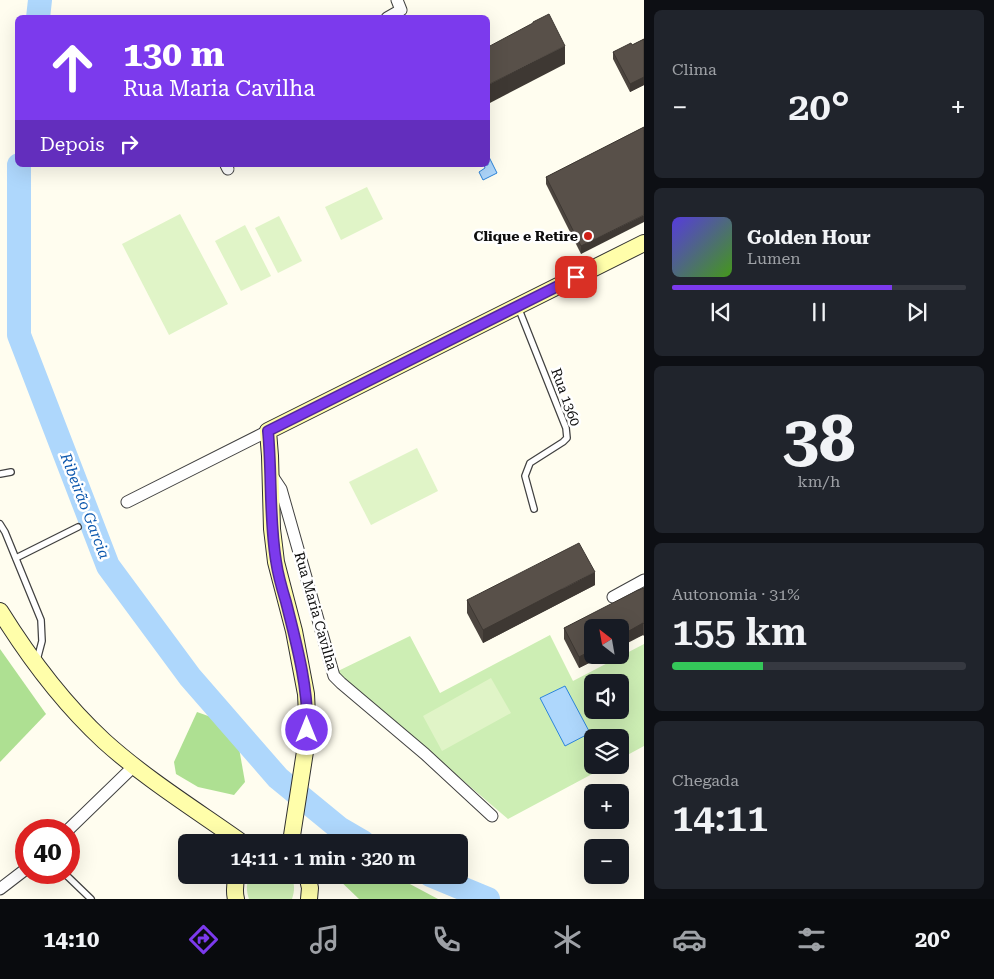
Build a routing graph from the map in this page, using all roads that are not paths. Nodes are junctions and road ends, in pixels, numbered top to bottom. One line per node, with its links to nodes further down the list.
1 (644, 243): 2 (street)
2 (517, 306): 3 (street); 8 (lane, Rua 1360)
3 (268, 431): 5 (street, Rua Maria Cavilha); 7 (street)
4 (11, 472): 6 (lane)
5 (270, 473): 17 (street, Rua Maria Cavilha); 22 (street)
6 (0, 474)
7 (127, 502)
8 (534, 509)
9 (0, 524): 11 (lane)
10 (78, 527): 11 (lane)
11 (16, 558): 15 (lane)
12 (644, 580): 13 (street)
13 (612, 597)
14 (0, 611): 15 (street)
15 (36, 664): 16 (street)
16 (134, 766): 18 (street); 19 (street)
17 (492, 816)
18 (79, 819)
19 (213, 822): 20 (street); 21 (street)
20 (220, 834)
21 (230, 834)
22 (292, 834)
23 (15, 877): 27 (street)
24 (75, 884): 28 (lane)
25 (235, 884): 29 (street)
26 (309, 884): 30 (street)
27 (0, 889)
28 (91, 899)
29 (236, 899)
30 (309, 899)

